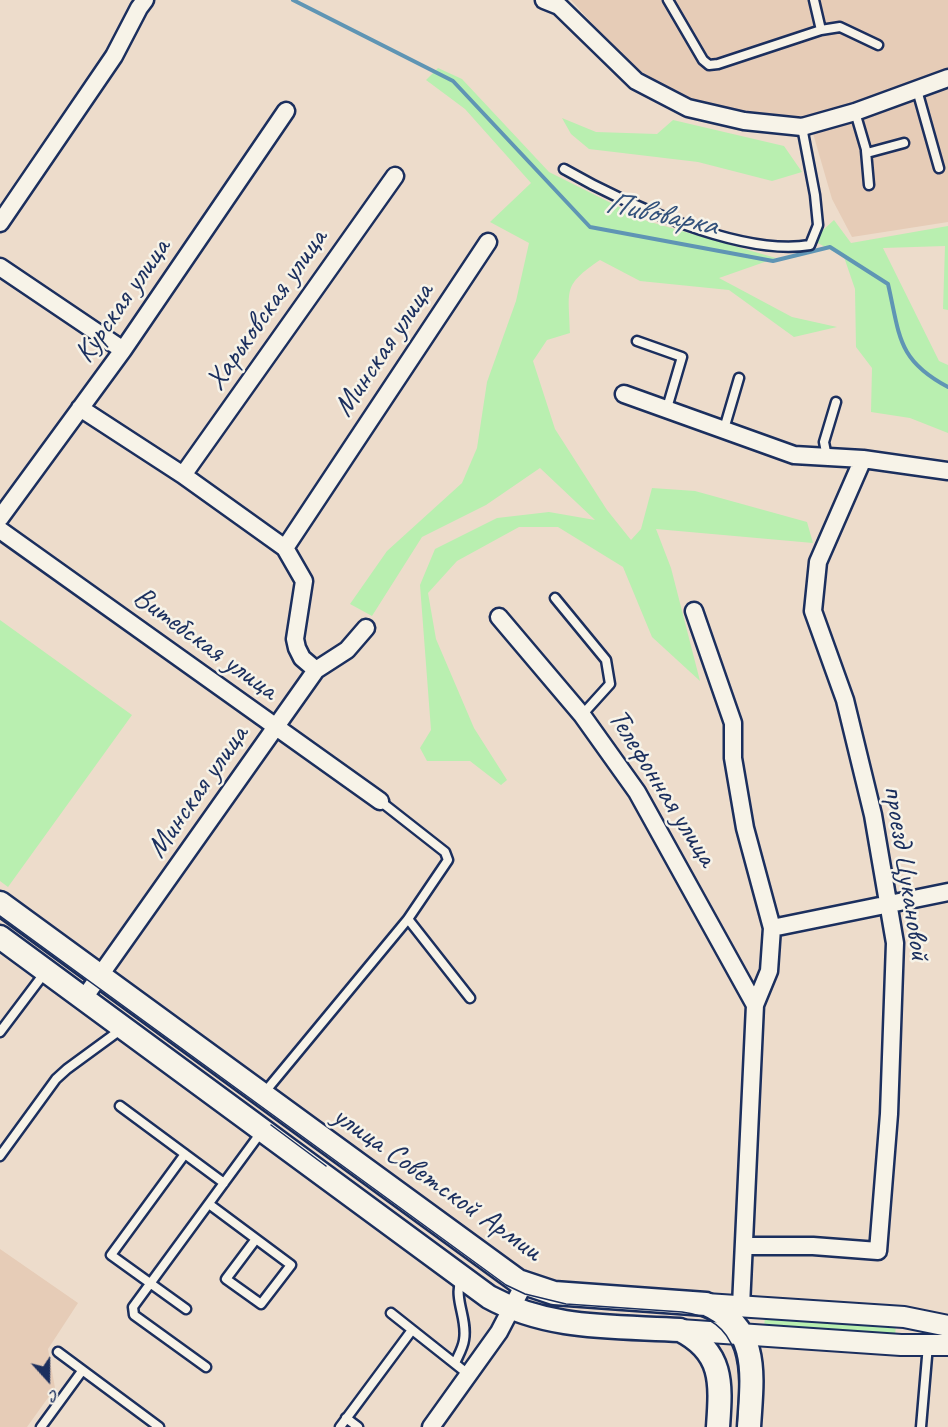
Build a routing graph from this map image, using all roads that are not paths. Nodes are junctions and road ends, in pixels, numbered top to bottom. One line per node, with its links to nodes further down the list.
1 (145, 0): 18 (street)
2 (668, 0): 5 (lane)
3 (814, 0): 5 (lane)
4 (552, 2): 11 (street)
5 (821, 30): 6 (lane)
6 (878, 45)
7 (948, 78): 8 (street)
8 (917, 90): 10 (street); 14 (lane)
9 (286, 111): 22 (street, Курская улица)
10 (855, 112): 11 (street); 13 (lane)
11 (802, 127): 15 (lane)
12 (904, 143): 13 (lane)
13 (866, 152): 17 (lane)
14 (939, 168)
15 (564, 169)
16 (395, 176): 32 (street, Харьковская улица)
17 (869, 185)
18 (0, 223)
19 (488, 242): 35 (street, Минская улица)
20 (0, 267): 22 (street)
21 (637, 341): 27 (lane)
22 (123, 350): 26 (street, Курская улица)
23 (740, 378): 28 (lane)
24 (624, 394): 27 (street)
25 (836, 402): 29 (lane)
26 (80, 408): 32 (street); 33 (street, Курская улица)
27 (667, 408): 28 (street)
28 (724, 429): 29 (street)
29 (827, 458): 30 (street)
30 (863, 459): 31 (street); 46 (street, проезд Цукановой)
31 (948, 471)
32 (183, 475): 35 (street)
33 (0, 518)
34 (0, 530): 42 (street, Витебская улица)
35 (285, 548): 40 (street)
36 (555, 598): 41 (lane)
37 (694, 611): 48 (street, Телефонная улица)
38 (499, 617): 41 (street, Телефонная улица)
39 (366, 628): 40 (street, Минская улица)
40 (316, 670): 42 (street, Минская улица)
41 (582, 716): 54 (street, Телефонная улица)
42 (277, 729): 43 (street, Витебская улица); 51 (street, Минская улица)
43 (380, 801): 47 (lane)
44 (948, 892): 46 (street)
45 (0, 903): 51 (main road, улица Советской Армии)
46 (887, 903): 48 (street); 65 (street, проезд Цукановой)
47 (408, 919): 53 (lane); 57 (lane)
48 (772, 928): 54 (street, Телефонная улица)
49 (0, 937): 50 (main road, улица Советской Армии)
50 (46, 970): 52 (main road, улица Советской Армии); 56 (lane)
51 (101, 976): 52 (street, Минская улица); 57 (main road, улица Советской Армии)
52 (84, 998): 55 (main road, улица Советской Армии)
53 (470, 998)
54 (755, 1005): 65 (street, Телефонная улица)
55 (124, 1028): 59 (main road, улица Советской Армии); 61 (lane)
56 (0, 1032)
57 (271, 1102): 59 (street); 68 (main road, улица Советской Армии)
58 (120, 1106): 60 (lane)
59 (262, 1131): 62 (lane); 66 (main road, улица Советской Армии)
60 (185, 1154): 62 (lane); 67 (lane)
61 (0, 1156)
62 (224, 1183): 63 (lane)
63 (209, 1204): 64 (lane); 67 (lane)
64 (256, 1239): 64 (lane)
65 (745, 1246): 72 (street, Телефонная улица)
66 (461, 1276): 70 (main road, улица Советской Армии); 80 (lane)
67 (150, 1283): 69 (lane); 79 (lane)
68 (524, 1284): 70 (street); 72 (main road, улица Советской Армии)
69 (186, 1309)
70 (513, 1310): 75 (main road, улица Советской Армии); 80 (street)
71 (391, 1314): 74 (lane)
72 (734, 1323): 73 (street, улица Советской Армии); 75 (street, улица Советской Армии); 76 (street, улица Советской Армии); 78 (street); 89 (main road, Телефонная улица)
73 (948, 1326)
74 (412, 1330): 80 (lane); 82 (lane)
75 (680, 1330): 78 (main road)
76 (938, 1345): 90 (lane)
77 (57, 1352): 81 (lane)
78 (715, 1364): 88 (main road)
79 (206, 1367)
80 (462, 1368): 87 (street)
81 (82, 1371): 83 (lane); 84 (lane)
82 (346, 1418): 85 (lane); 86 (lane)
83 (41, 1427)
84 (159, 1427)
85 (340, 1427)
86 (358, 1427)
87 (431, 1427)
88 (718, 1427)
89 (749, 1427)
90 (921, 1427)

